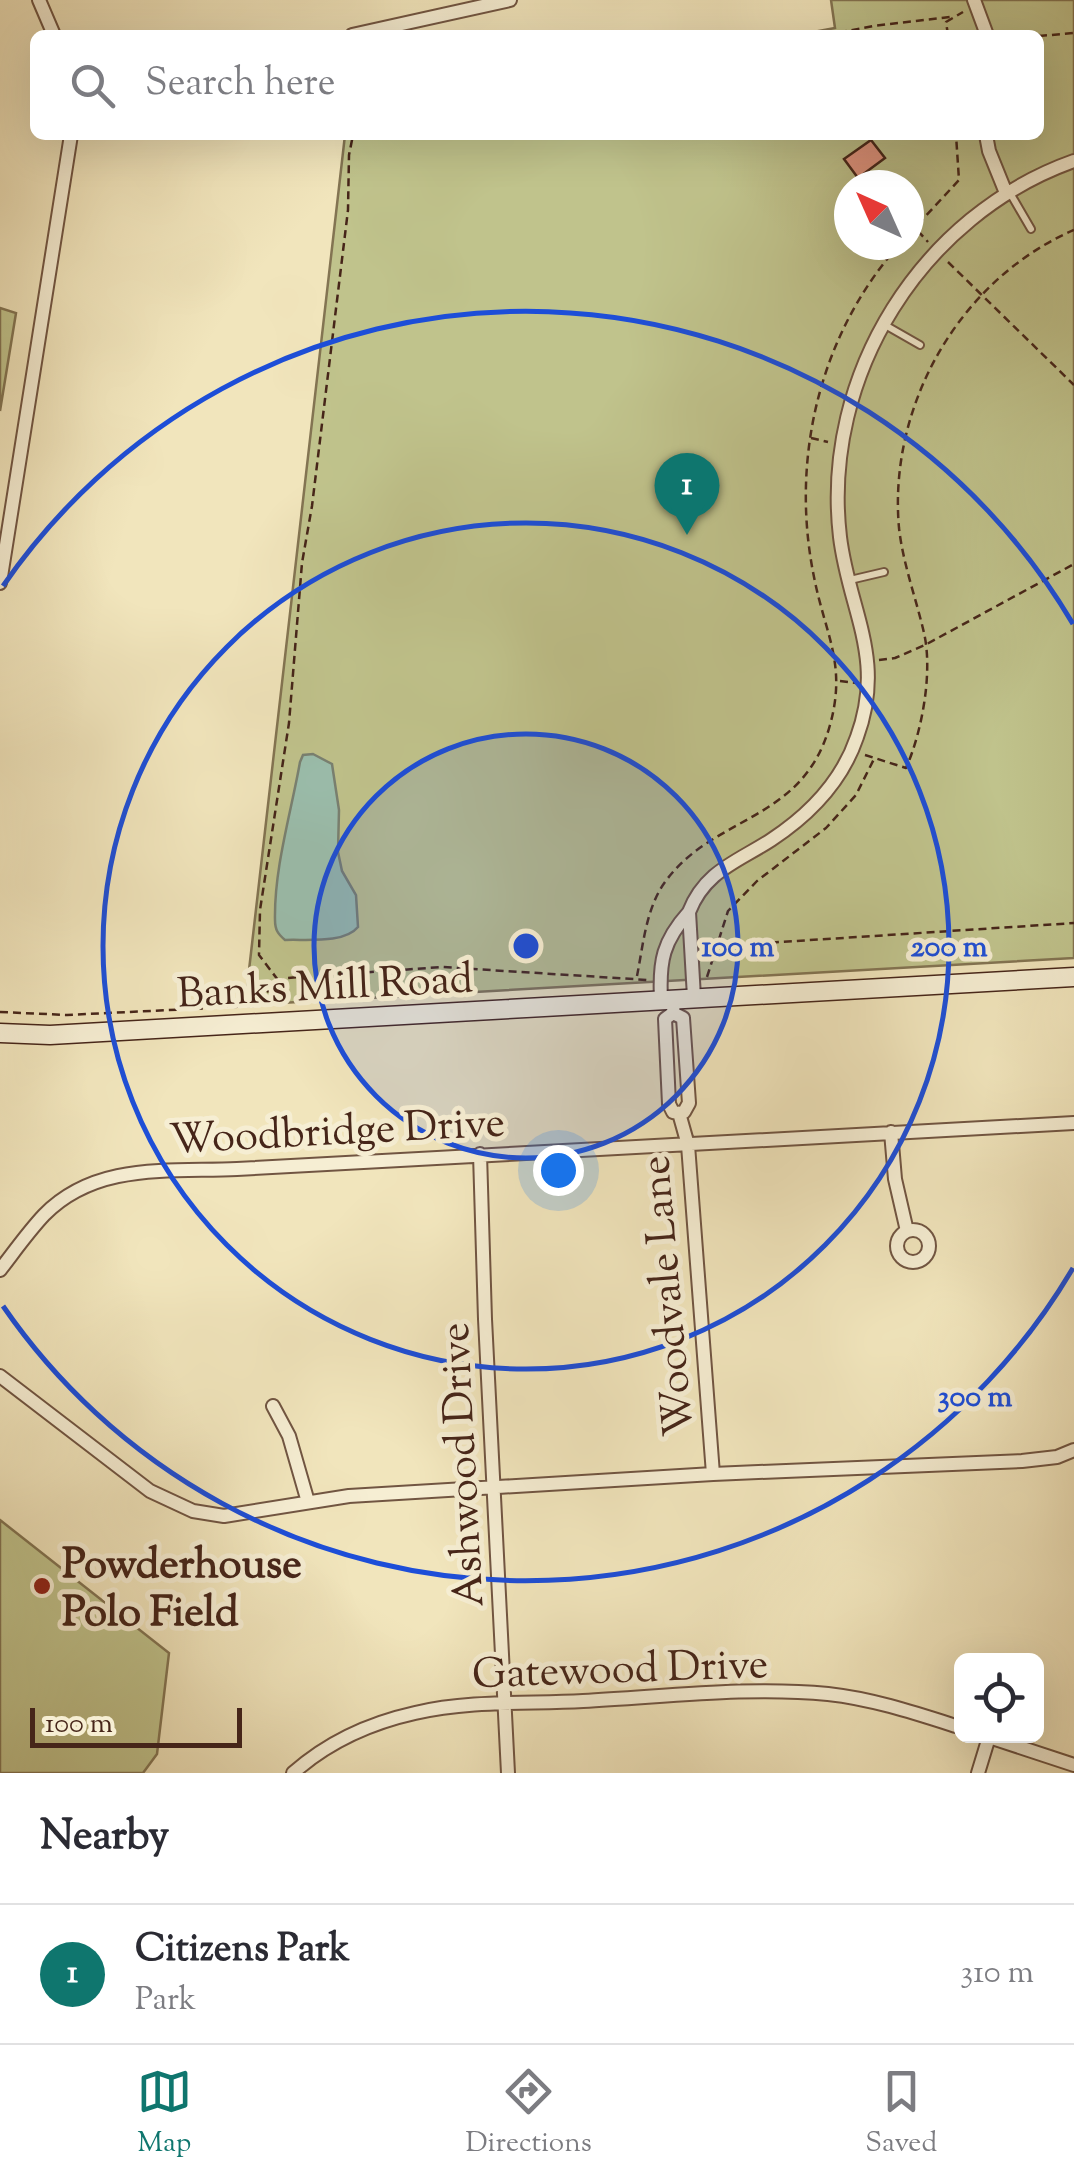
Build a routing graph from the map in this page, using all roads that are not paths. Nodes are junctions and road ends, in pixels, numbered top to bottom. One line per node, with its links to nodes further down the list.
1 (39, 0): 4 (street)
2 (510, 0): 5 (street)
3 (975, 3): 6 (street)
4 (52, 30)
5 (375, 30)
6 (984, 30)
7 (70, 140): 16 (street)
8 (987, 140): 10 (street)
9 (1074, 161): 10 (street)
10 (1007, 192): 11 (lane); 12 (street)
11 (1031, 230)
12 (884, 325): 13 (lane); 15 (street)
13 (920, 345)
14 (884, 572): 15 (lane)
15 (848, 580): 17 (street)
16 (0, 583)
17 (688, 912): 19 (street); 20 (street)
18 (1074, 976): 19 (street, Banks Mill Road)
19 (694, 990): 20 (street, Banks Mill Road)
20 (667, 998): 21 (street, Banks Mill Road); 24 (street, Woodvale Lane)
21 (0, 1033)
22 (1074, 1123): 23 (street, Woodbridge Drive)
23 (891, 1132): 24 (street, Woodbridge Drive); 26 (street)
24 (688, 1145): 25 (street, Woodbridge Drive); 31 (street, Woodvale Lane)
25 (480, 1154): 27 (street, Woodbridge Drive); 32 (street, Ashwood Drive)
26 (907, 1231)
27 (0, 1270)
28 (0, 1376): 33 (street)
29 (273, 1406): 33 (street)
30 (1074, 1450): 31 (street)
31 (713, 1474): 32 (street)
32 (494, 1487): 33 (street); 34 (street, Ashwood Drive)
33 (308, 1502)
34 (505, 1704): 35 (street, Gatewood Drive); 39 (street, Gatewood Drive); 40 (street, Ashwood Drive)
35 (954, 1726)
36 (986, 1743): 41 (street)
37 (1009, 1743): 38 (street)
38 (1074, 1765)
39 (294, 1773)
40 (508, 1773)
41 (978, 1773)

